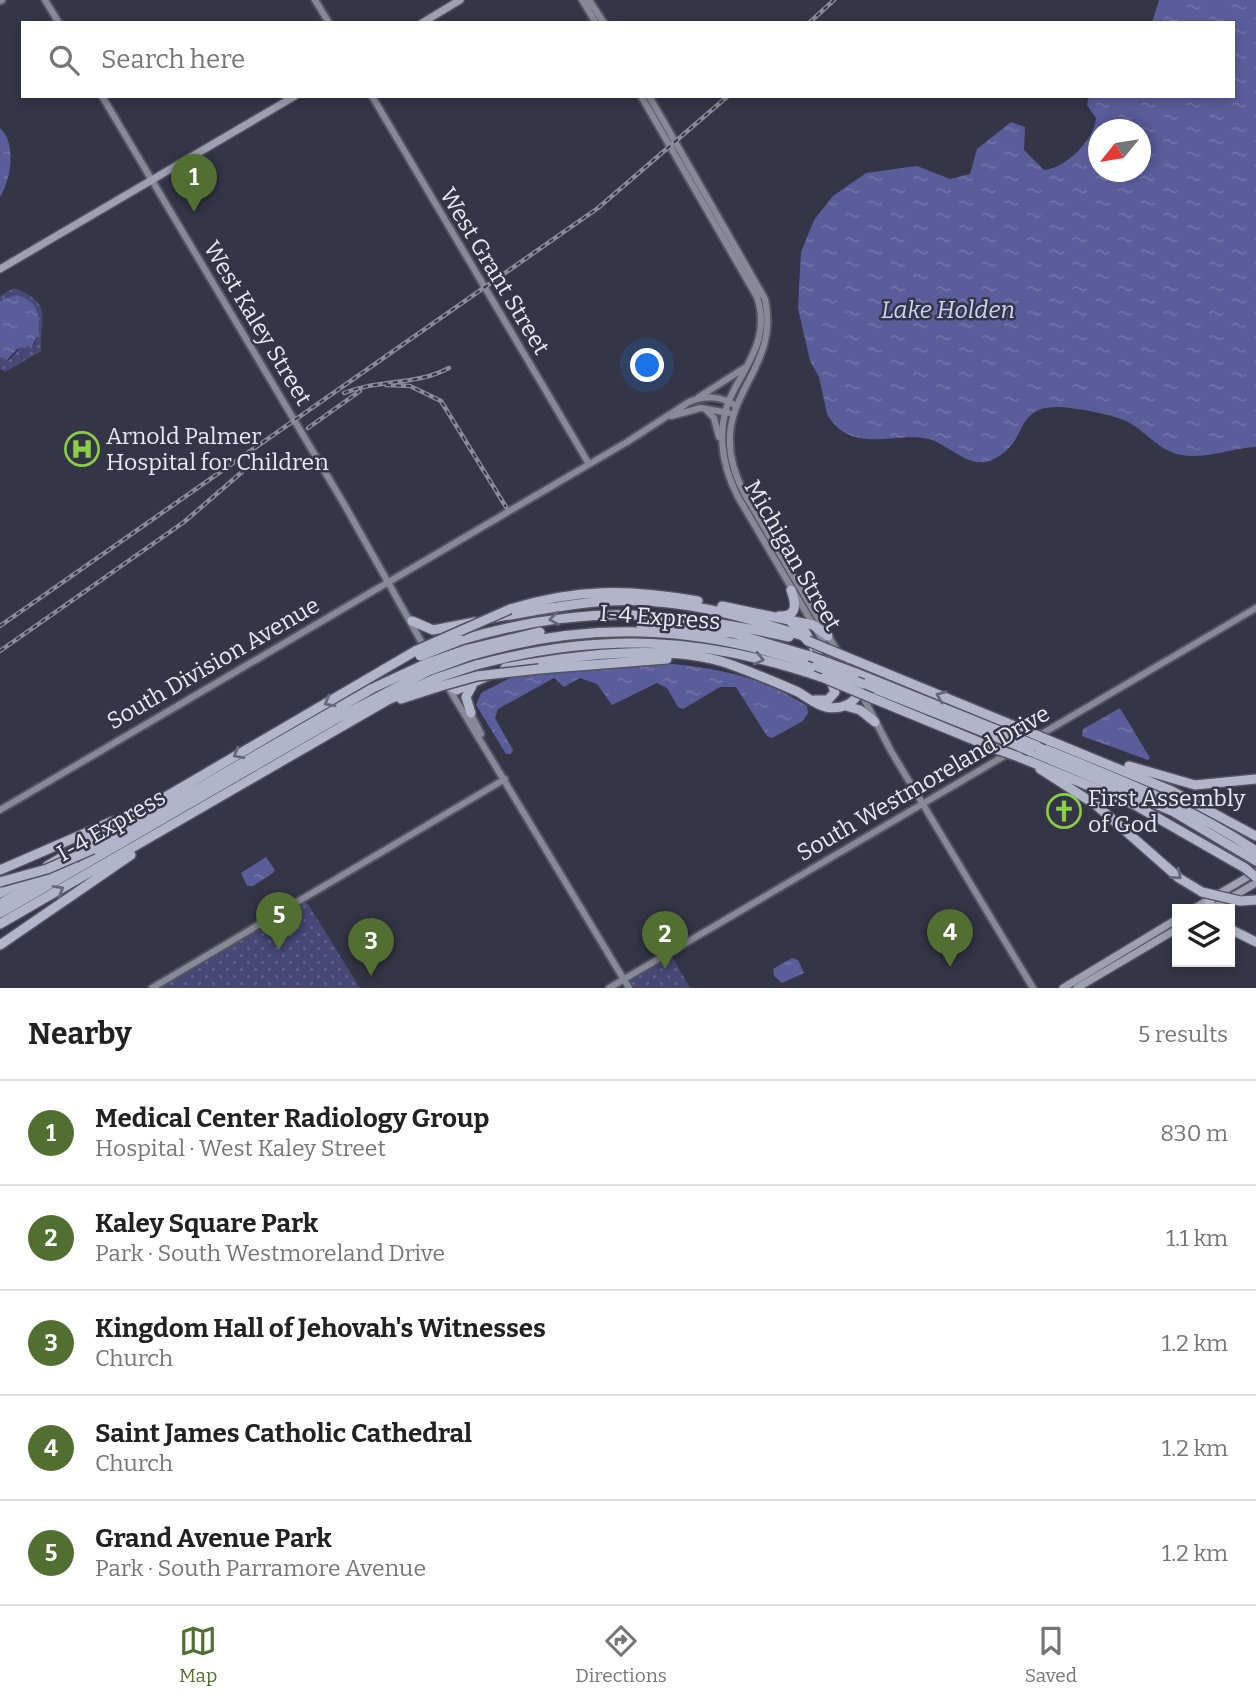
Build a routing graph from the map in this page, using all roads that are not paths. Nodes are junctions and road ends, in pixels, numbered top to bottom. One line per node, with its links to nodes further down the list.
1 (45, 0): 6 (street)
2 (315, 0): 7 (street)
3 (460, 0): 8 (main road)
4 (582, 0): 9 (street)
5 (589, 0): 10 (street)
6 (58, 21)
7 (328, 21)
8 (425, 21)
9 (595, 21)
10 (603, 21)
11 (103, 98): 16 (street, West Kaley Street)
12 (292, 98): 16 (main road)
13 (373, 98): 25 (street, West Grant Street)
14 (642, 98): 18 (street, Michigan Street)
15 (650, 98): 20 (street, Michigan Street)
16 (151, 180): 17 (main road); 26 (street, West Kaley Street)
17 (0, 269)
18 (750, 363): 19 (street, South Division Avenue); 20 (street, Michigan Street)
19 (699, 397): 20 (street); 21 (street); 23 (street, South Division Avenue)
20 (732, 404): 22 (street, Michigan Street)
21 (701, 408): 22 (street, South Division Avenue); 23 (street, South Division Avenue); 24 (street)
22 (729, 413): 24 (street, Michigan Street); 38 (street, Michigan Street)
23 (670, 417): 25 (street, South Division Avenue)
24 (721, 446): 27 (street, Michigan Street)
25 (589, 464): 26 (street, South Division Avenue)
26 (388, 581): 34 (street, West Kaley Street); 61 (street, South Division Avenue)
27 (792, 590): 31 (highway); 35 (street, Michigan Street)
28 (678, 597): 30 (highway); 31 (highway); 32 (highway)
29 (1256, 608): 60 (street, South Westmoreland Drive)
30 (531, 611): 32 (highway); 39 (highway)
31 (750, 611): 33 (highway)
32 (509, 613): 34 (highway); 37 (highway); 43 (highway, bridge)
33 (778, 618): 35 (highway); 50 (highway)
34 (412, 621): 36 (street, West Kaley Street)
35 (813, 625): 38 (highway); 49 (street, Michigan Street)
36 (417, 631): 40 (street, West Kaley Street); 43 (street, West Kaley Street)
37 (449, 631): 40 (highway); 46 (highway)
38 (828, 636): 49 (street, Michigan Street)
39 (808, 641): 42 (highway, one-way to 42); 55 (highway, one-way to 39, bridge)
40 (428, 642): 43 (highway); 48 (street, West Kaley Street)
41 (693, 646): 43 (highway, bridge); 44 (highway); 56 (highway, one-way to 56, bridge)
42 (465, 649): 43 (highway, bridge); 43 (highway, I-4 Express, bridge); 49 (highway, I-4 Express, bridge); 54 (highway, I-4 Express, bridge)
43 (428, 666): 45 (highway, bridge); 48 (highway); 57 (street, West Kaley Street); 59 (highway); 62 (highway, one-way to 62); 64 (highway, I-4 Express); 76 (highway, I-4 Express)
44 (505, 668): 45 (highway); 46 (highway)
45 (750, 672): 50 (highway)
46 (483, 679): 47 (highway)
47 (472, 685): 48 (highway); 52 (highway)
48 (457, 690): 52 (street, West Kaley Street)
49 (860, 690): 51 (highway); 53 (street, Michigan Street); 54 (highway, I-4 Express)
50 (813, 700): 51 (highway)
51 (845, 706): 53 (highway)
52 (471, 713): 57 (street, West Kaley Street)
53 (874, 722): 60 (street, Michigan Street)
54 (1013, 740): 56 (highway, I-4 Express, bridge)
55 (1048, 740): 58 (highway); 63 (highway)
56 (1028, 754): 65 (highway, I-4 Express); 66 (highway, I-4 Express); 68 (highway, bridge); 72 (highway, one-way to 72, bridge)
57 (505, 779): 85 (street); 86 (street)
58 (1256, 779)
59 (209, 804): 77 (highway); 79 (highway, one-way to 59)
60 (922, 804): 85 (street, South Westmoreland Drive); 89 (street, Michigan Street)
61 (0, 810)
62 (128, 817): 67 (highway); 71 (highway)
63 (1256, 838)
64 (93, 849): 69 (highway, bridge); 73 (highway, I-4 Express, bridge)
65 (1256, 851)
66 (1256, 861)
67 (0, 870)
68 (1256, 874): 74 (main road)
69 (0, 882)
70 (1256, 883): 75 (main road)
71 (0, 893)
72 (1256, 900)
73 (0, 904)
74 (1213, 904)
75 (1214, 904)
76 (0, 913)
77 (41, 915): 82 (highway); 84 (highway)
78 (1172, 922): 90 (main road)
79 (0, 924)
80 (1172, 932): 91 (main road)
81 (1235, 932): 83 (highway)
82 (0, 937)
83 (1256, 942)
84 (0, 945)
85 (624, 979): 87 (street, South Westmoreland Drive); 88 (street)
86 (152, 988)
87 (608, 988)
88 (629, 988)
89 (1033, 988)
90 (1063, 988)
91 (1077, 988)

